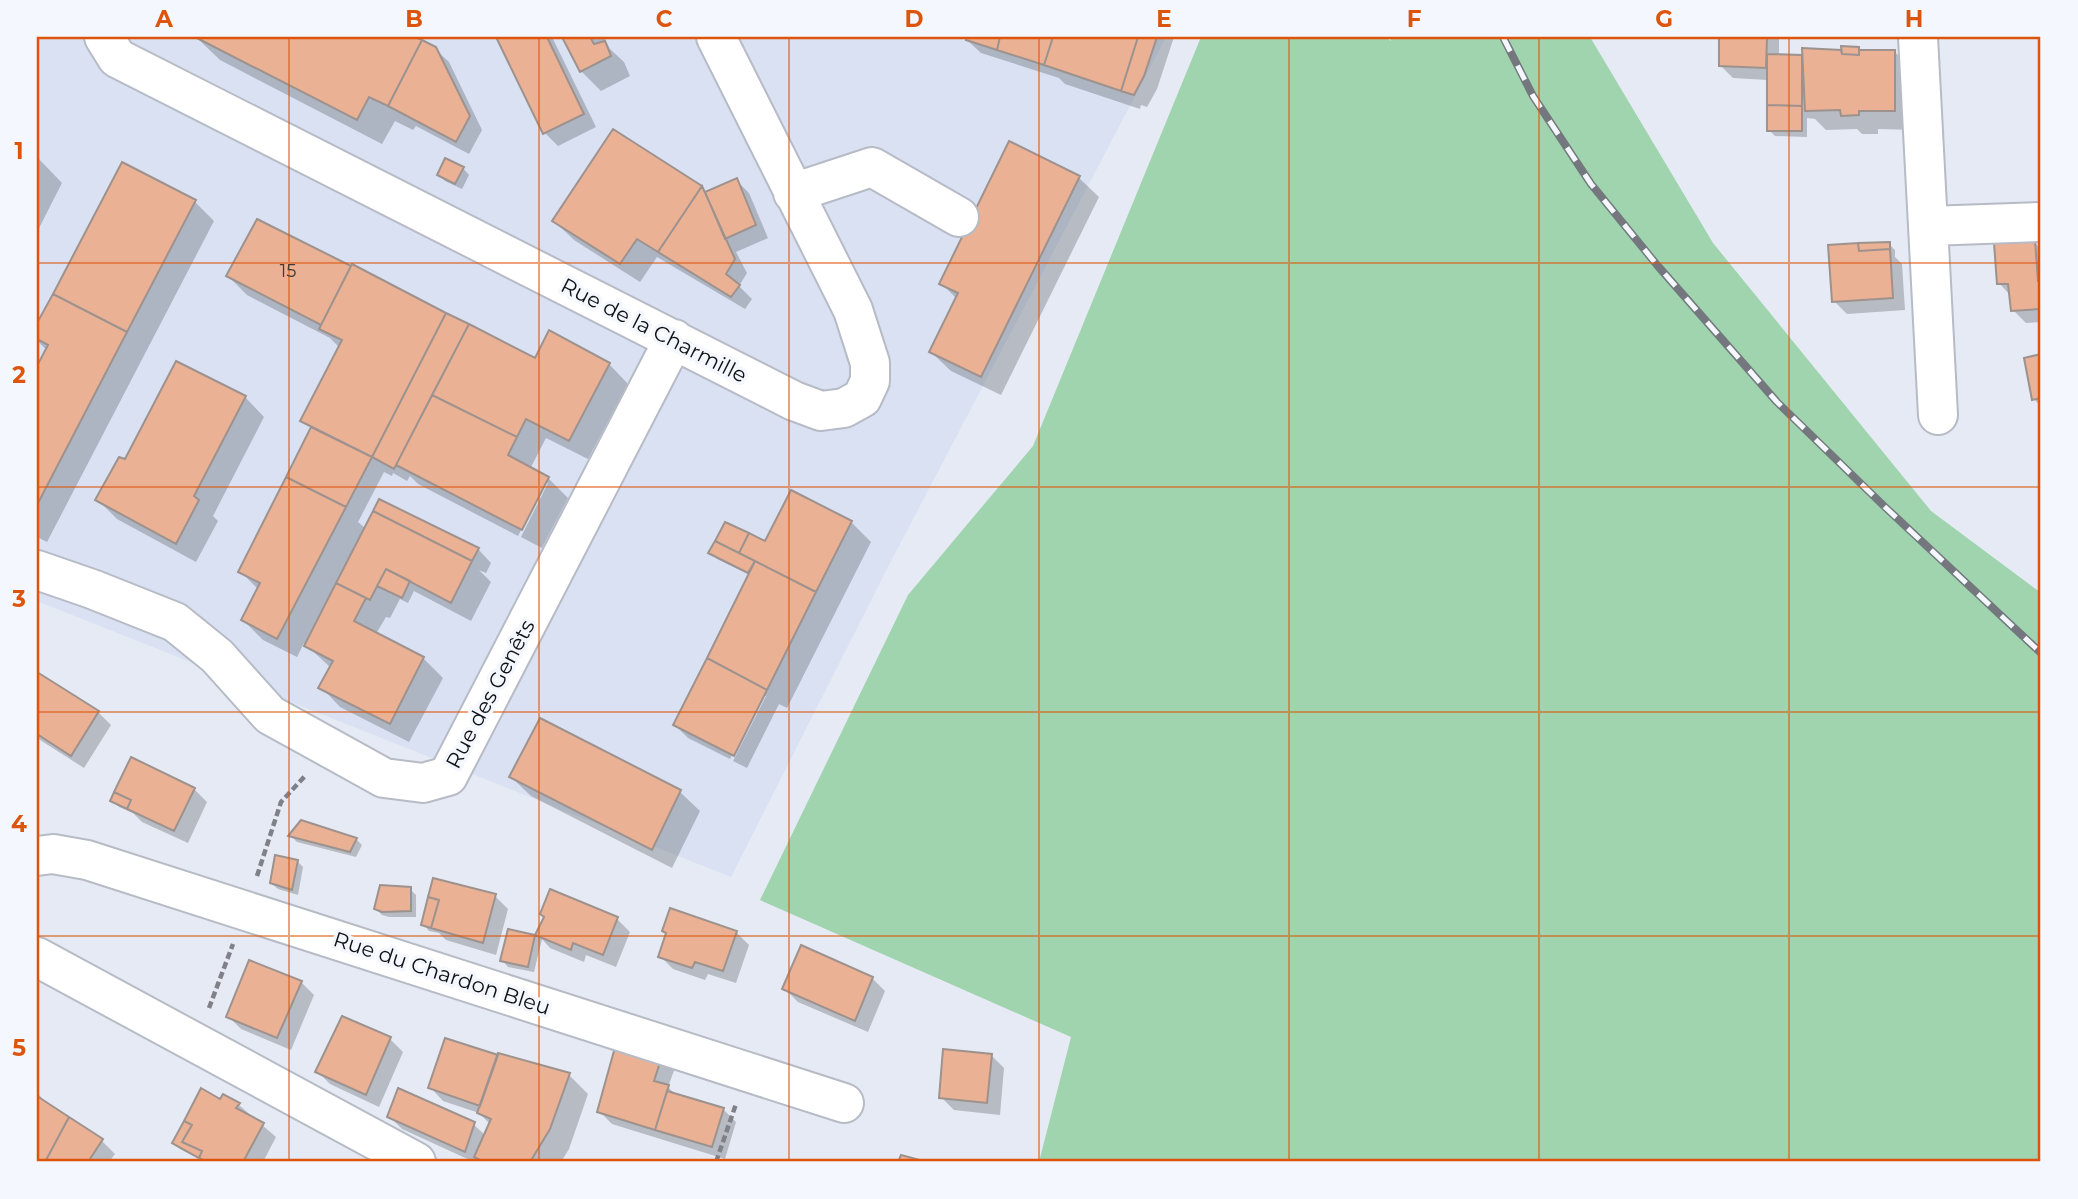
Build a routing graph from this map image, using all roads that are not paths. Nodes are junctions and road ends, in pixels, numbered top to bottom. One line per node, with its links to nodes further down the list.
1 (104, 37): 8 (street, Rue de la Charmille)
2 (716, 37): 4 (street, Rue de la Charmille)
3 (1918, 37): 7 (street)
4 (793, 193): 5 (street); 8 (street, Rue de la Charmille)
5 (959, 217)
6 (2041, 222): 7 (street)
7 (1928, 226): 9 (street)
8 (674, 340): 10 (street, Rue des Genêts)
9 (1938, 415)
10 (37, 570)
11 (37, 856): 13 (street, Rue du Chardon Bleu)
12 (37, 957): 14 (street)
13 (844, 1103)
14 (416, 1162)

